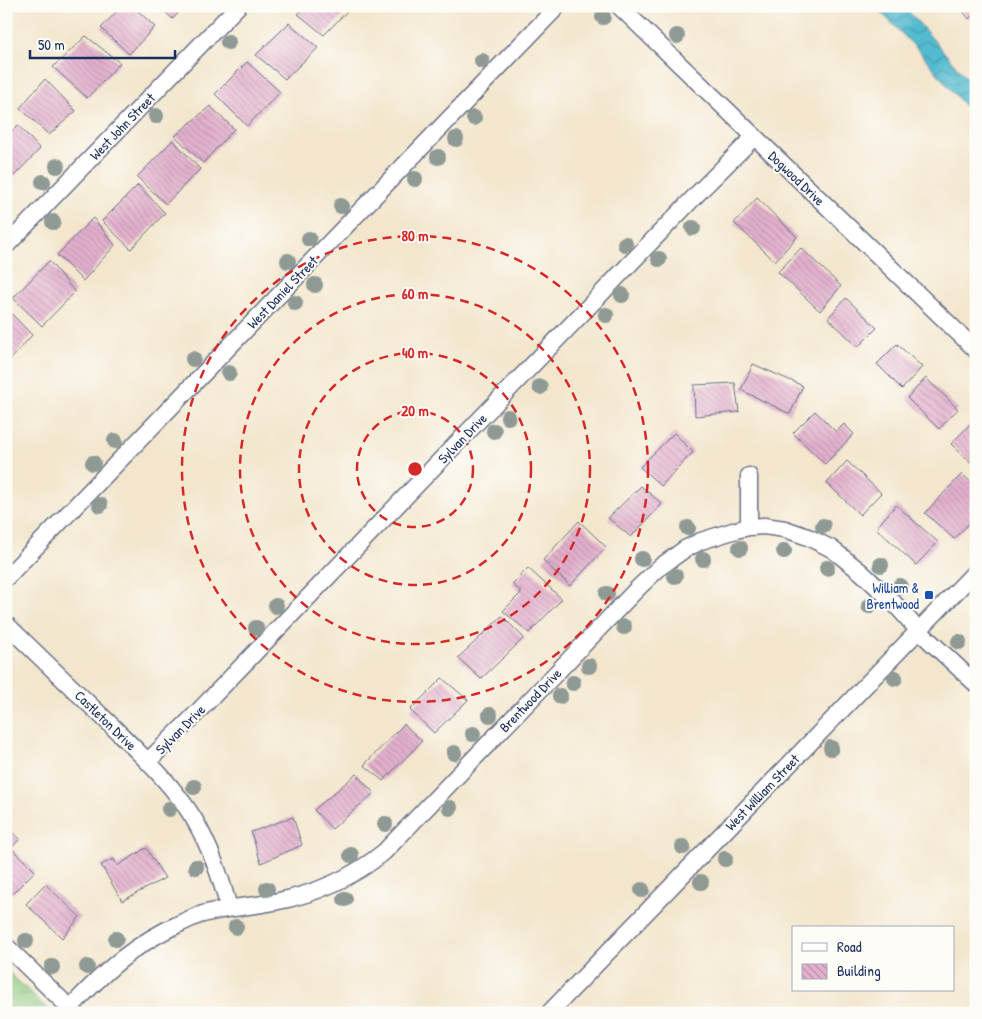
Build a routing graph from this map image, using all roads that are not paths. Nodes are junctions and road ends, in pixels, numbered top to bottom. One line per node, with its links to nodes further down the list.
1 (238, 6): 5 (street, West John Street)
2 (558, 6): 10 (street, West Daniel Street)
3 (619, 6): 4 (street, Dogwood Drive)
4 (754, 137): 6 (street, Dogwood Drive); 14 (street, Sylvan Drive)
5 (6, 246)
6 (976, 350)
7 (749, 476): 8 (street)
8 (749, 528): 12 (street, Brentwood Drive); 15 (street, Brentwood Drive)
9 (976, 571): 12 (street, West William Street)
10 (6, 578)
11 (6, 624): 14 (street, Castleton Drive)
12 (918, 630): 13 (street, Brentwood Drive); 18 (street, West William Street)
13 (976, 684)
14 (148, 761): 15 (street, Castleton Drive)
15 (229, 908): 17 (street, Brentwood Drive)
16 (6, 946): 17 (street)
17 (72, 1010)
18 (549, 1013)

